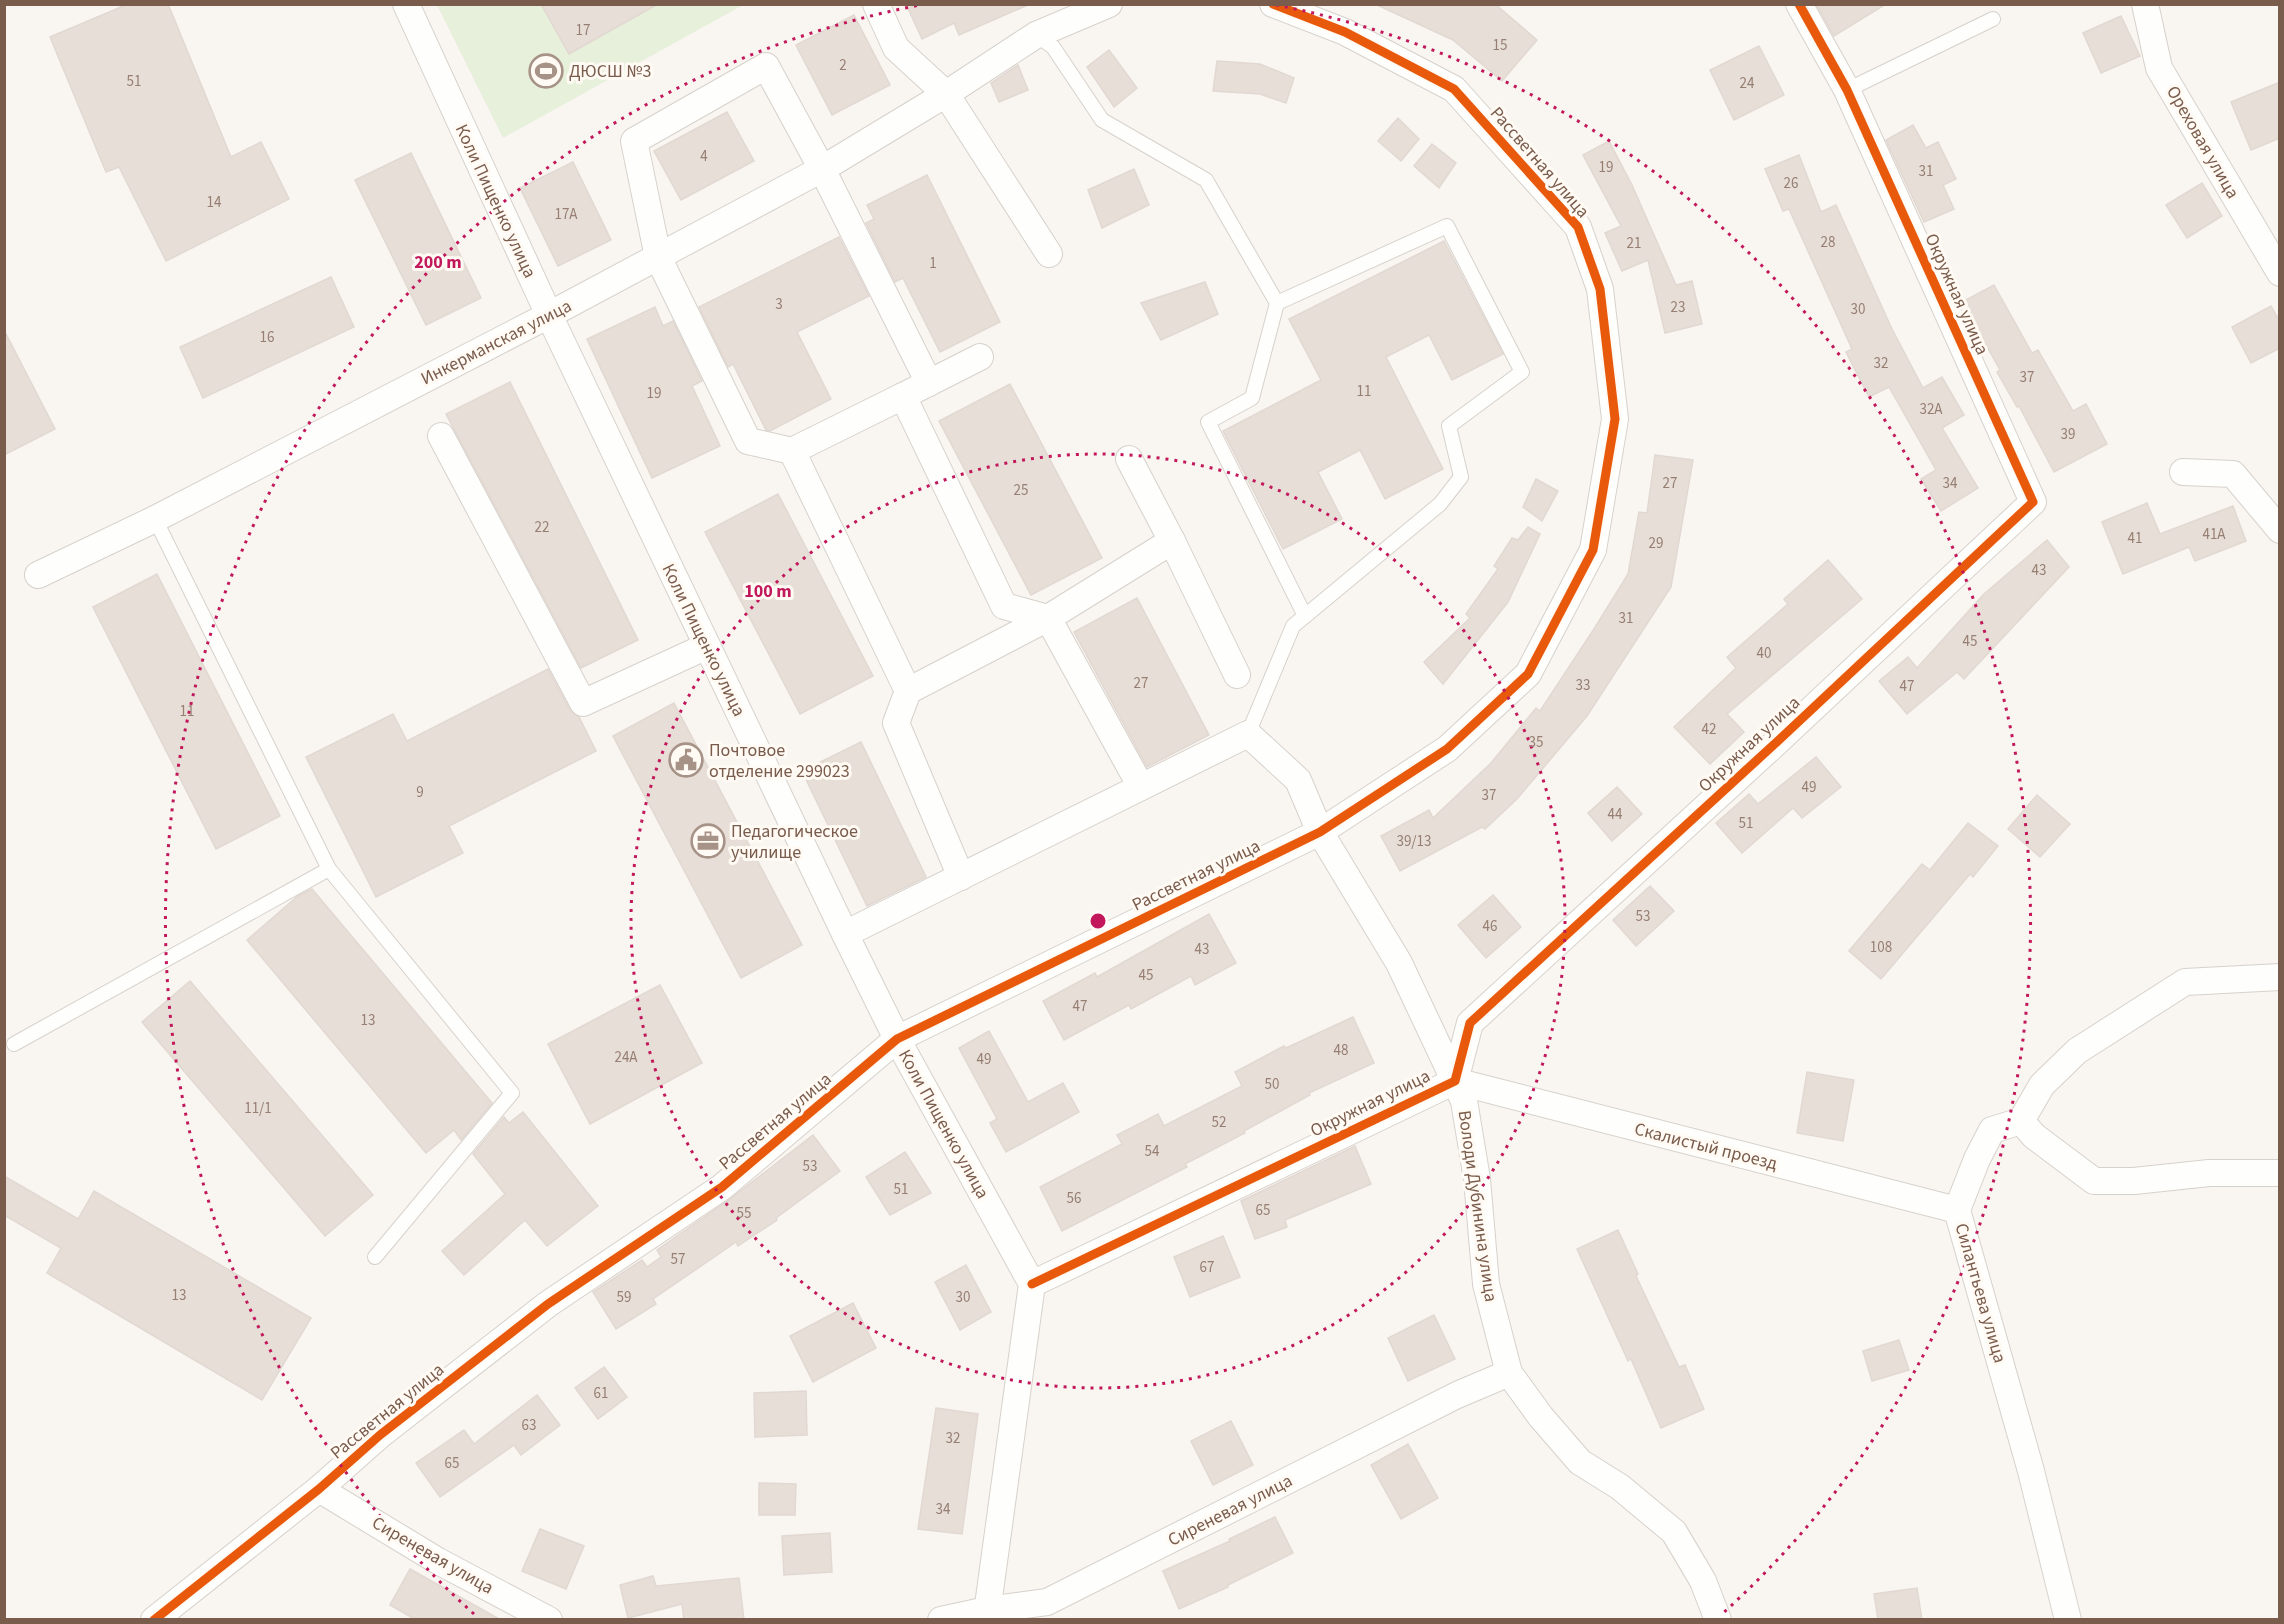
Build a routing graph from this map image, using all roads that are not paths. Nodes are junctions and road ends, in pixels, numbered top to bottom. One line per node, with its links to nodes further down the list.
1 (406, 4): 16 (street, Коли Пищенко улица)
2 (876, 4): 10 (street)
3 (1109, 4): 8 (street)
4 (1273, 4): 35 (street, Рассветная улица)
5 (1799, 4): 9 (street, Окружная улица)
6 (2145, 4): 14 (street, Ореховая улица)
7 (1993, 19): 9 (lane)
8 (1036, 35): 10 (street); 15 (lane)
9 (1848, 90): 42 (street, Окружная улица)
10 (946, 94): 11 (street, Инкерманская улица); 12 (street)
11 (822, 169): 13 (street, Инкерманская улица); 13 (street); 18 (street)
12 (1049, 254)
13 (658, 256): 16 (street, Инкерманская улица); 21 (street)
14 (2280, 273)
15 (1277, 303): 28 (lane); 28 (lane)
16 (549, 315): 24 (street, Инкерманская улица); 30 (street, Коли Пищенко улица)
17 (980, 357): 18 (street)
18 (929, 383): 19 (street)
19 (903, 396): 21 (street); 29 (street)
20 (441, 436): 30 (street)
21 (792, 451): 32 (street)
22 (1129, 459): 26 (street)
23 (2183, 472): 25 (street)
24 (155, 519): 27 (street, Инкерманская улица); 36 (lane)
25 (2280, 530)
26 (1172, 541): 29 (street); 31 (street)
27 (38, 575)
28 (1305, 616): 33 (lane)
29 (1048, 618): 32 (street); 34 (street)
30 (707, 646): 38 (street, Коли Пищенко улица)
31 (1237, 675)
32 (908, 691): 37 (street)
33 (1248, 734): 34 (street); 35 (street, Володи Дубинина улица)
34 (1141, 787): 37 (street)
35 (1320, 832): 40 (street, Рассветная улица); 42 (street, Володи Дубинина улица)
36 (329, 869): 41 (lane); 46 (lane)
37 (961, 877): 38 (street)
38 (845, 934): 40 (street, Коли Пищенко улица)
39 (2280, 977): 43 (street)
40 (897, 1040): 47 (street, Коли Пищенко улица); 49 (street, Рассветная улица)
41 (14, 1044)
42 (1455, 1081): 45 (street, Скалистый проезд); 47 (street, Окружная улица); 48 (street, Володи Дубинина улица)
43 (2021, 1121): 44 (street); 45 (street, Силантьева улица)
44 (2280, 1173)
45 (1957, 1210): 55 (street, Силантьева улица)
46 (375, 1257)
47 (1032, 1284): 50 (street)
48 (1509, 1373): 50 (street, Сиреневая улица); 54 (street, Володи Дубинина улица)
49 (319, 1489): 51 (street, Рассветная улица); 52 (street, Сиреневая улица)
50 (986, 1615): 53 (street, Сиреневая улица)
51 (154, 1620)
52 (549, 1620)
53 (941, 1620)
54 (1718, 1620)
55 (2068, 1620)

